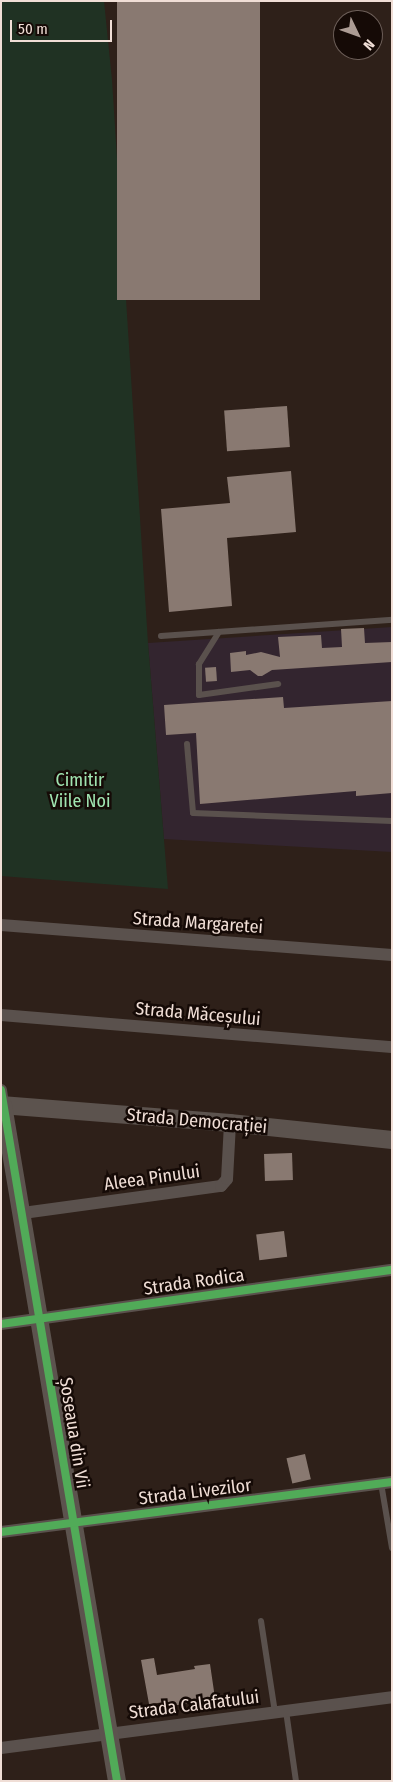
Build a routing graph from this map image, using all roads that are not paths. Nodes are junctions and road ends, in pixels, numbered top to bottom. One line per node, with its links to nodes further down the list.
1 (392, 620): 2 (lane)
2 (219, 632): 3 (lane); 4 (lane)
3 (161, 636)
4 (278, 684)
5 (187, 744): 6 (lane)
6 (392, 821)
7 (1, 925): 8 (street, Strada Margaretei)
8 (392, 955)
9 (1, 1015): 10 (street, Strada Măceșului)
10 (392, 1047)
11 (2, 1100): 12 (street, Strada Democrației); 14 (street, Șoseaua din Vii)
12 (230, 1123): 13 (street, Strada Democrației); 14 (street, Aleea Pinului)
13 (392, 1140)
14 (23, 1213): 16 (street, Șoseaua din Vii)
15 (392, 1270): 16 (street, Strada Rodica)
16 (40, 1318): 17 (street, Strada Rodica); 19 (street, Șoseaua din Vii)
17 (1, 1324)
18 (386, 1483): 19 (street, Strada Livezilor); 21 (lane)
19 (74, 1522): 20 (street, Strada Livezilor); 25 (street, Șoseaua din Vii)
20 (1, 1532)
21 (392, 1548)
22 (261, 1621): 24 (lane)
23 (392, 1697): 24 (street, Strada Calafatului)
24 (280, 1711): 25 (street, Strada Calafatului); 28 (lane)
25 (110, 1733): 26 (street, Strada Calafatului); 27 (street, Șoseaua din Vii)
26 (1, 1748)
27 (118, 1781)
28 (296, 1781)

